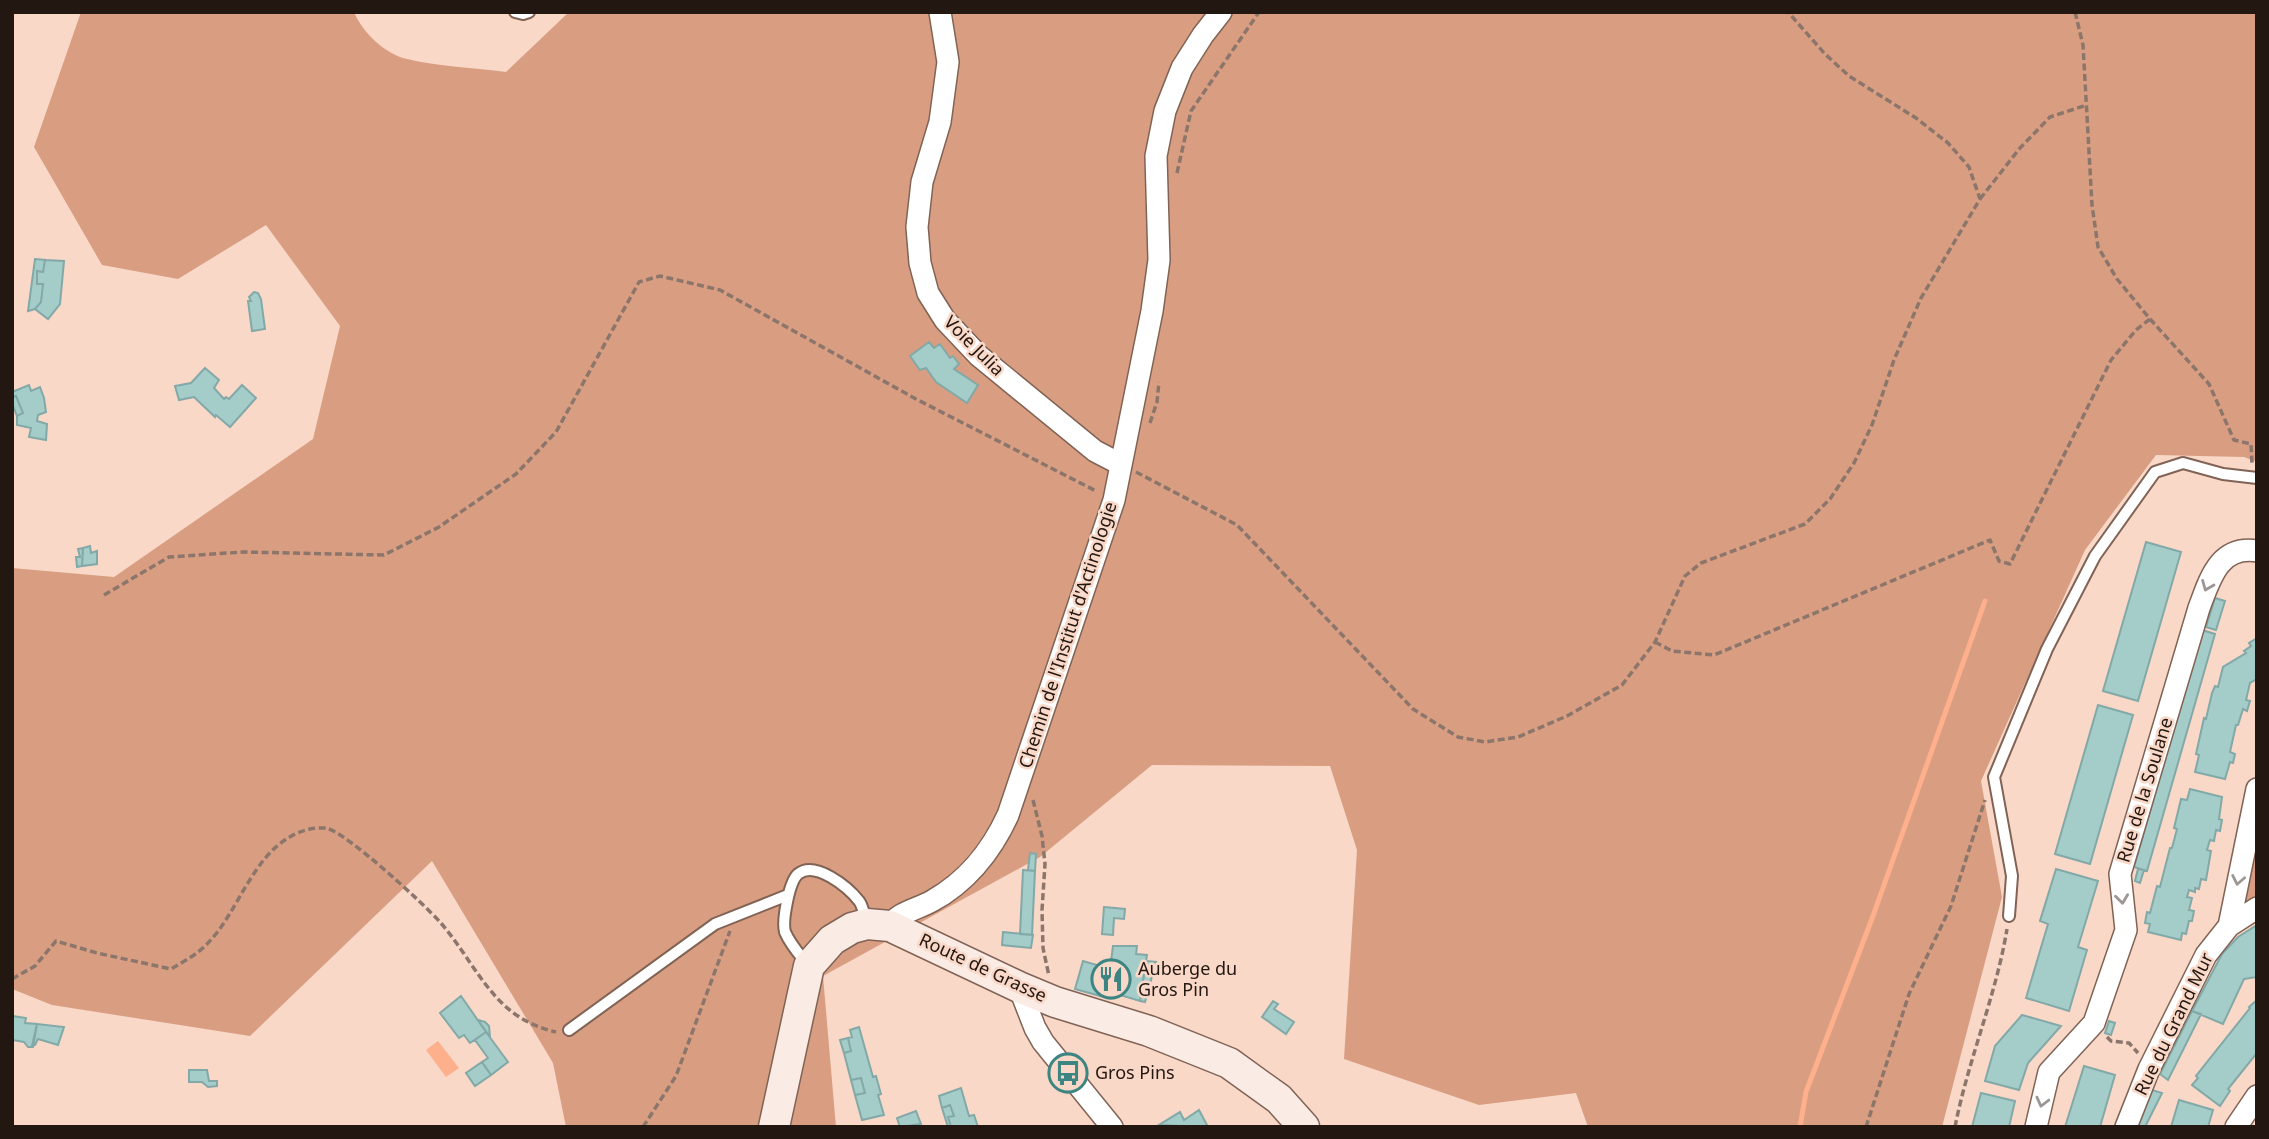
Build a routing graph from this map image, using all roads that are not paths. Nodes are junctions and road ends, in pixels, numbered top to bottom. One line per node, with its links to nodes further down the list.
1 (515, 12): 2 (lane)
2 (529, 12)
3 (940, 12): 5 (street, Voie Julia)
4 (1221, 12): 5 (street, Chemin de l'Institut d'Actinologie)
5 (1131, 465): 12 (street, Chemin de l'Institut d'Actinologie)
6 (2255, 477): 11 (lane)
7 (2257, 551): 23 (street, Rue de la Soulane, one-way to 23)
8 (2257, 789): 13 (street, one-way to 13)
9 (788, 895): 12 (lane); 14 (lane); 17 (lane)
10 (2257, 908): 13 (street)
11 (2009, 916)
12 (878, 925): 14 (main road); 15 (main road, Route de Grasse)
13 (2229, 926): 24 (street, Rue du Grand Mur)
14 (809, 966): 20 (main road)
15 (1019, 987): 16 (main road, Route de Grasse); 18 (street)
16 (1055, 1002): 18 (street); 22 (main road, Route de Grasse)
17 (569, 1030)
18 (1043, 1042): 21 (street)
19 (2257, 1096): 25 (street)
20 (774, 1127)
21 (1112, 1127)
22 (1304, 1127)
23 (2036, 1127)
24 (2126, 1127)
25 (2236, 1127)

